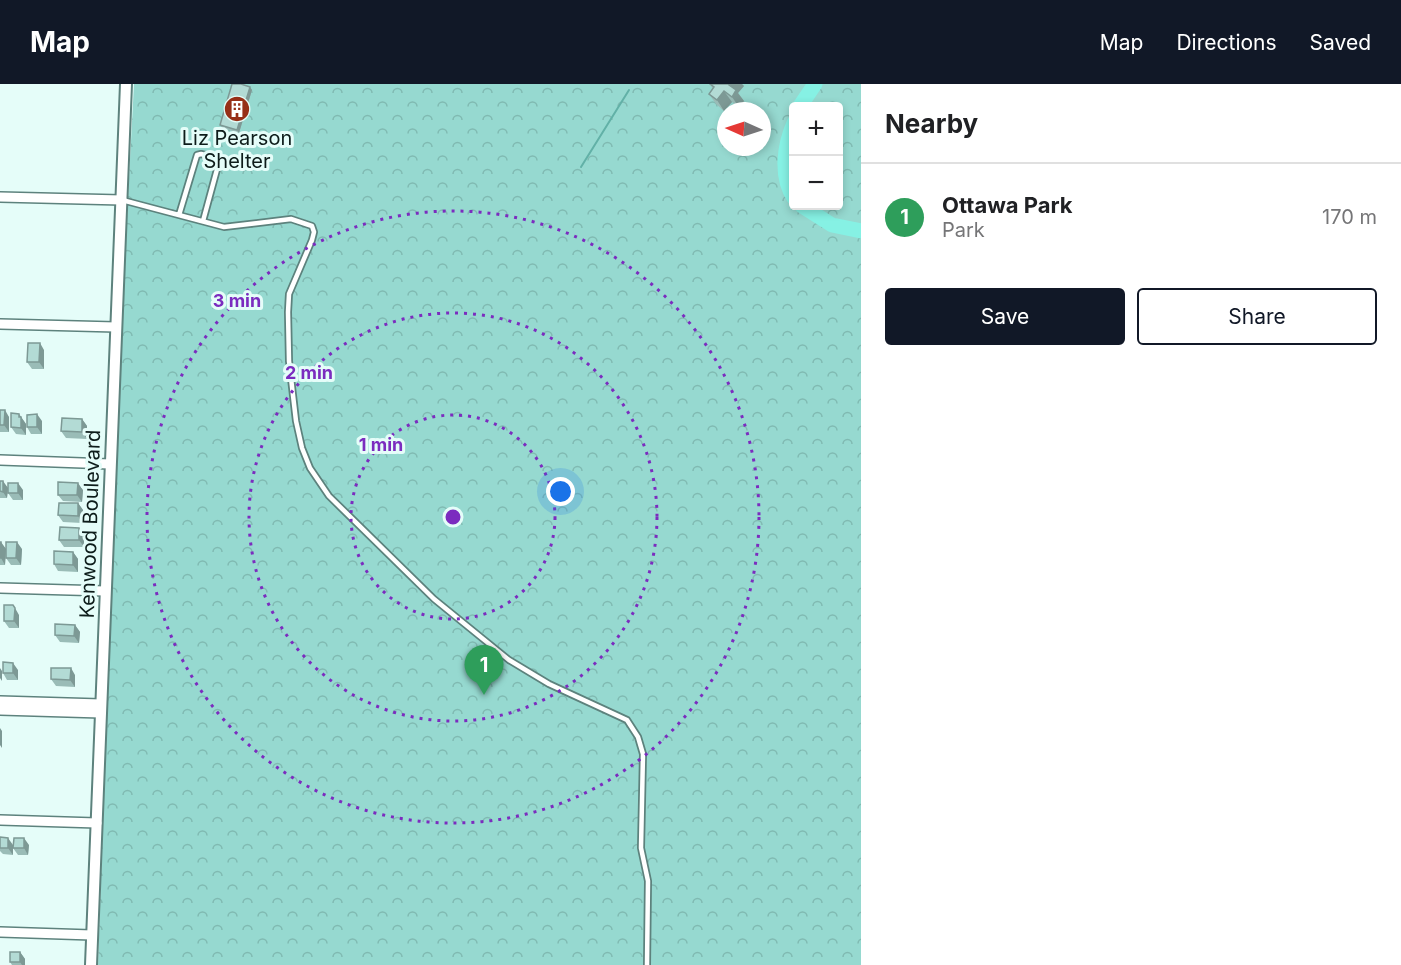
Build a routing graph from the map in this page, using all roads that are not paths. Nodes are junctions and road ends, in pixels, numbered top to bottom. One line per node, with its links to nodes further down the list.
1 (126, 84): 3 (street, Kenwood Boulevard)
2 (0, 197): 3 (street)
3 (122, 200): 4 (lane); 7 (street, Kenwood Boulevard)
4 (180, 214): 5 (lane); 5 (lane)
5 (203, 221): 20 (lane)
6 (0, 324): 7 (street)
7 (116, 327): 9 (street, Kenwood Boulevard)
8 (0, 460): 9 (street)
9 (110, 464): 11 (street, Kenwood Boulevard)
10 (0, 588): 11 (street)
11 (105, 591): 13 (street, Kenwood Boulevard)
12 (0, 701): 13 (street)
13 (101, 709): 14 (street); 16 (street, Kenwood Boulevard)
14 (0, 710)
15 (0, 820): 16 (street)
16 (97, 823): 18 (street, Kenwood Boulevard)
17 (0, 932): 18 (street)
18 (92, 935): 19 (street, Kenwood Boulevard)
19 (91, 965)
20 (647, 965)

